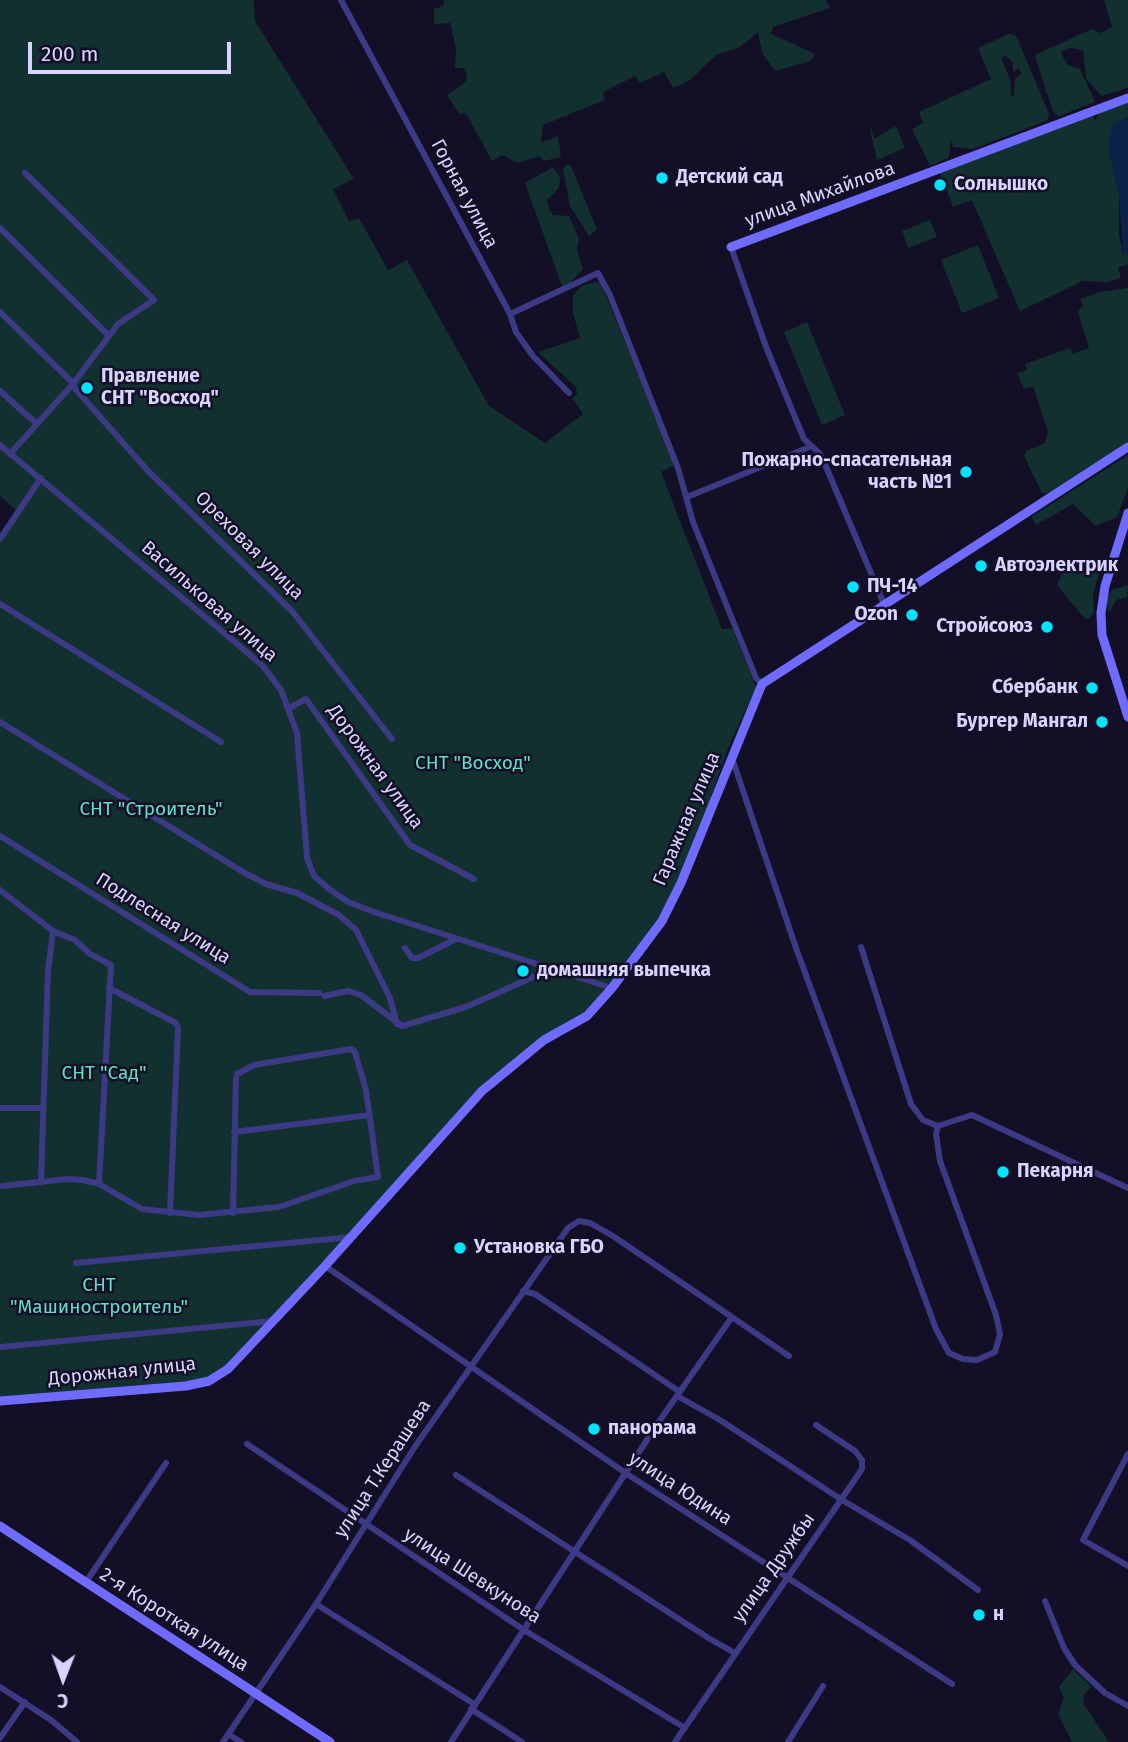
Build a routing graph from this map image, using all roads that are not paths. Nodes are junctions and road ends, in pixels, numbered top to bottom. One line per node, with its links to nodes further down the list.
1 (341, 0): 7 (street, Горная улица)
2 (1128, 97): 5 (street, улица Михайлова)
3 (25, 173): 8 (street)
4 (0, 228): 8 (street)
5 (731, 247): 14 (street, улица Михайлова)
6 (0, 312): 9 (street, Ореховая улица)
7 (510, 314): 11 (street, Горная улица); 18 (street)
8 (110, 335): 9 (street)
9 (73, 384): 12 (street); 27 (street, Ореховая улица)
10 (0, 391): 12 (street)
11 (569, 393)
12 (37, 424): 16 (street)
13 (0, 445): 16 (street, Васильковая улица)
14 (812, 446): 18 (street); 22 (street, улица Михайлова)
15 (1128, 447): 22 (street)
16 (10, 454): 17 (street, Васильковая улица)
17 (41, 478): 20 (street); 24 (street, Васильковая улица)
18 (687, 497): 23 (street)
19 (1128, 513): 25 (street)
20 (0, 539)
21 (0, 604): 28 (street)
22 (884, 604): 23 (street)
23 (762, 684): 29 (street, Гаражная улица)
24 (289, 708): 31 (street, Дорожная улица); 34 (street, Васильковая улица)
25 (1128, 717)
26 (0, 722): 40 (street)
27 (392, 739)
28 (220, 742)
29 (732, 758): 39 (street, Гаражная улица); 44 (street)
30 (0, 836): 40 (street, Подлесная улица)
31 (474, 879)
32 (0, 890): 33 (street)
33 (53, 931): 38 (street); 42 (street)
34 (456, 939): 36 (street); 37 (street, Васильковая улица)
35 (861, 947): 44 (street)
36 (405, 948)
37 (551, 969): 39 (street); 40 (street)
38 (109, 988): 47 (street); 50 (street)
39 (612, 989): 52 (street, Гаражная улица)
40 (397, 1024)
41 (0, 1108): 42 (street)
42 (43, 1108): 46 (street)
43 (370, 1115): 45 (street); 45 (street); 51 (street)
44 (938, 1126): 49 (street)
45 (234, 1132): 51 (street)
46 (41, 1181): 47 (street); 48 (street)
47 (99, 1184): 50 (street)
48 (2, 1186)
49 (1128, 1188)
50 (170, 1213): 51 (street)
51 (233, 1213)
52 (352, 1237): 53 (street); 54 (street, Гаражная улица)
53 (76, 1263)
54 (325, 1266): 57 (street, Дорожная улица); 60 (street, улица Юдина)
55 (523, 1291): 56 (street, улица Т.Керашева); 60 (street, улица Т.Керашева); 61 (street)
56 (732, 1317): 59 (street); 61 (street)
57 (275, 1321): 58 (street); 62 (street, Дорожная улица)
58 (0, 1347)
59 (789, 1356)
60 (472, 1365): 67 (street, улица Юдина); 70 (street, улица Т.Керашева)
61 (678, 1394): 67 (street); 69 (street)
62 (0, 1401)
63 (816, 1425): 69 (street, улица Дружбы)
64 (247, 1444): 70 (street, улица Шевкунова)
65 (1128, 1454): 73 (street)
66 (166, 1463): 75 (street)
67 (626, 1474): 72 (street); 74 (street, улица Юдина)
68 (456, 1475): 72 (street)
69 (842, 1500): 74 (street, улица Дружбы); 76 (street)
70 (365, 1524): 78 (street, улица Т.Керашева); 79 (street, улица Шевкунова)
71 (0, 1526): 75 (street, 2-я Короткая улица)
72 (575, 1552): 79 (street); 80 (street)
73 (1128, 1566)
74 (786, 1578): 80 (street, улица Дружбы); 81 (street, улица Юдина)
75 (86, 1583): 84 (street, 2-я Короткая улица)
76 (978, 1590)
77 (1045, 1601): 86 (street)
78 (316, 1604): 84 (street, улица Т.Керашева); 87 (street)
79 (524, 1630): 87 (street); 88 (street, улица Шевкунова)
80 (735, 1653): 88 (street, улица Дружбы)
81 (952, 1684)
82 (823, 1686): 98 (street)
83 (0, 1687): 85 (street)
84 (256, 1694): 89 (street, улица Т.Керашева); 94 (street, 2-я Короткая улица)
85 (25, 1702): 90 (street); 91 (street)
86 (1128, 1706)
87 (473, 1707): 95 (street); 96 (street)
88 (685, 1728): 97 (street, улица Дружбы)
89 (228, 1734): 92 (street, улица Т.Керашева); 93 (street)
90 (0, 1738)
91 (77, 1742)
92 (223, 1742)
93 (241, 1742)
94 (330, 1742)
95 (451, 1742)
96 (522, 1742)
97 (675, 1742)
98 (788, 1742)

